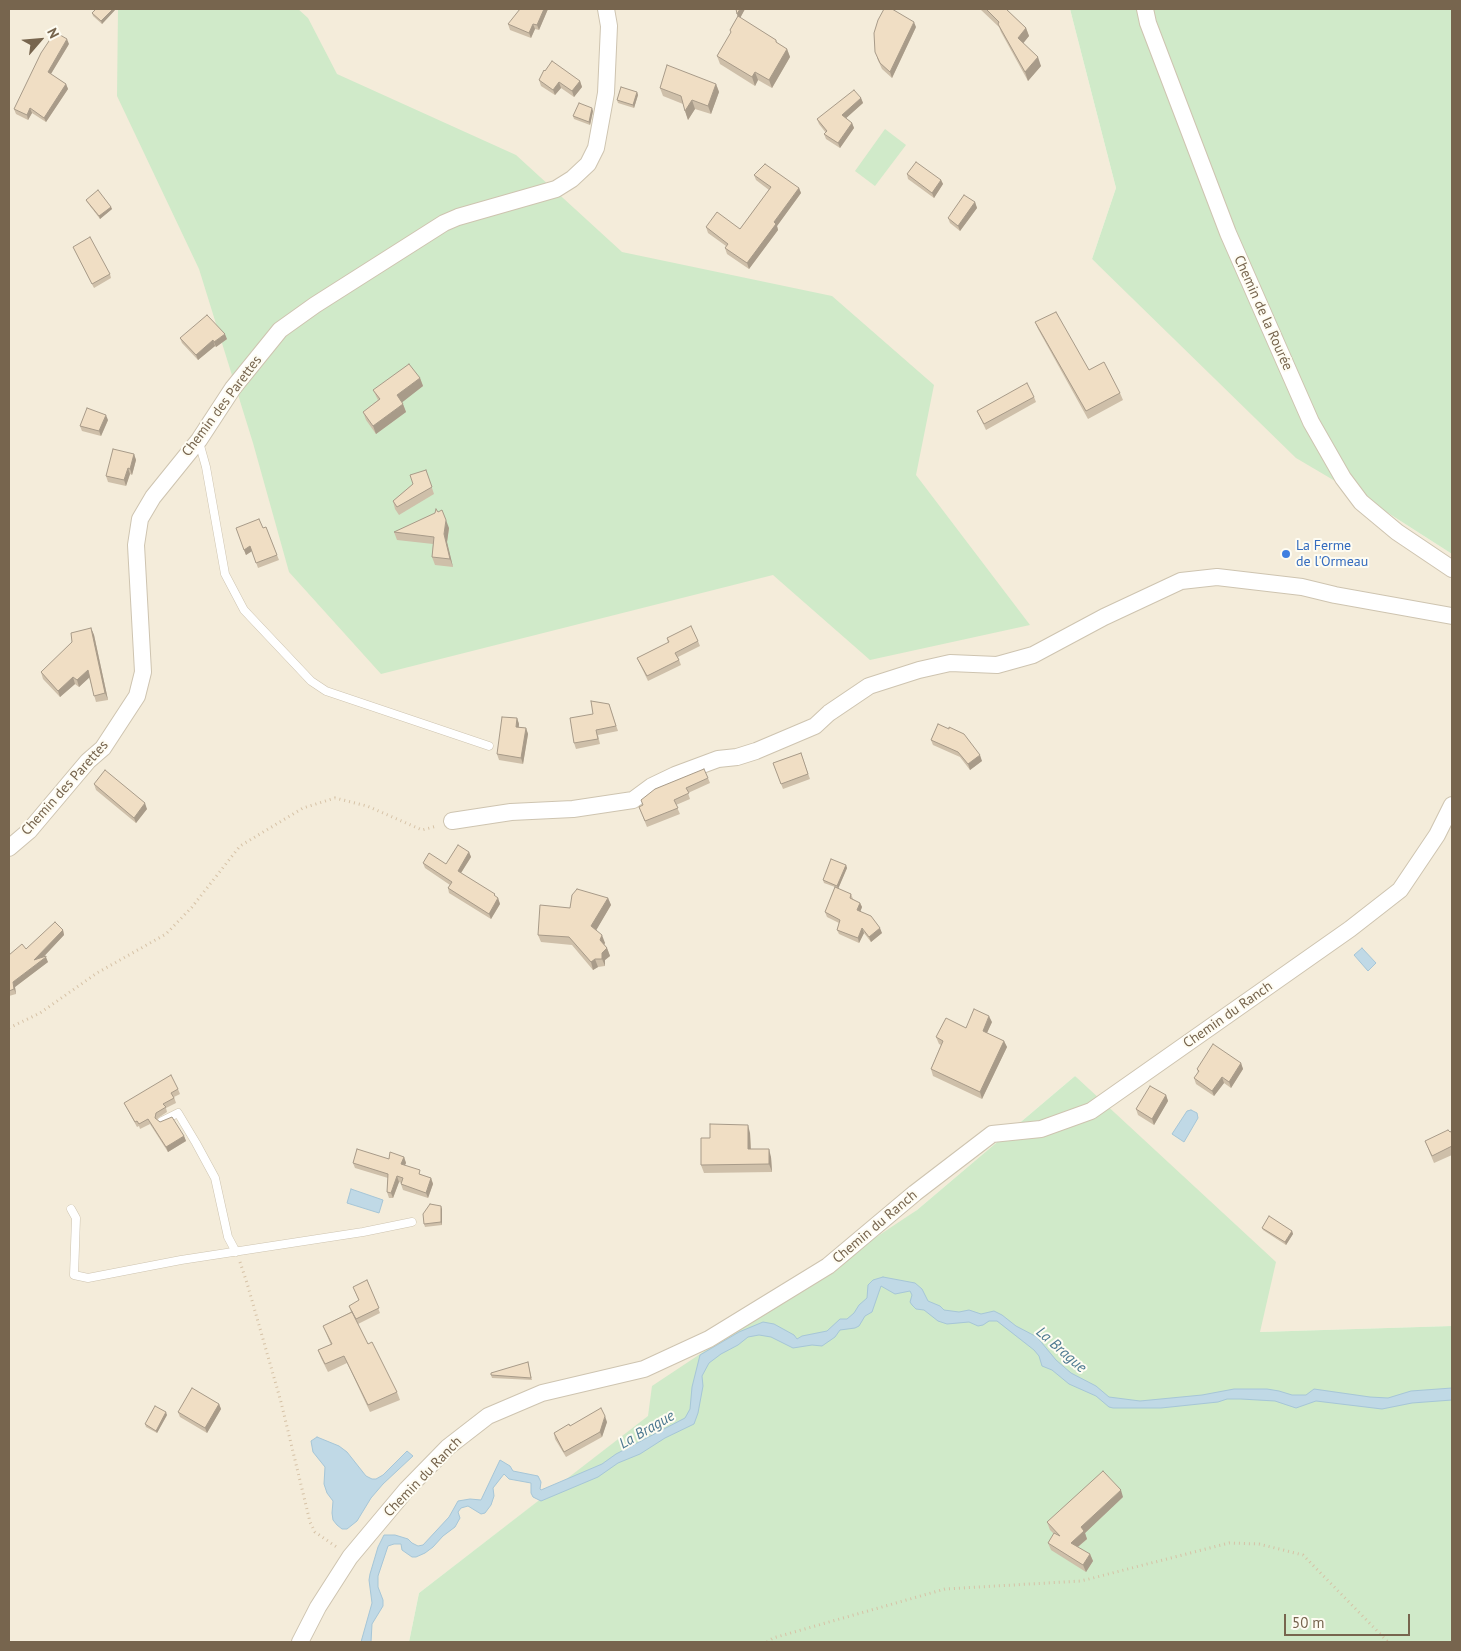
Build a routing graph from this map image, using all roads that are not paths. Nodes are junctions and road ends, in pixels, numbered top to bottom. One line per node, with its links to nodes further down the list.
1 (606, 9): 3 (street, Chemin des Parettes)
2 (1145, 9): 4 (street, Chemin de la Rourée)
3 (199, 440): 6 (lane); 9 (street, Chemin des Parettes)
4 (1452, 569)
5 (1452, 616): 8 (street)
6 (489, 746)
7 (1452, 805): 14 (street, Chemin du Ranch)
8 (452, 821)
9 (9, 848)
10 (162, 1122): 13 (lane)
11 (71, 1208): 13 (lane)
12 (412, 1222): 13 (lane)
13 (236, 1252)
14 (300, 1642)

